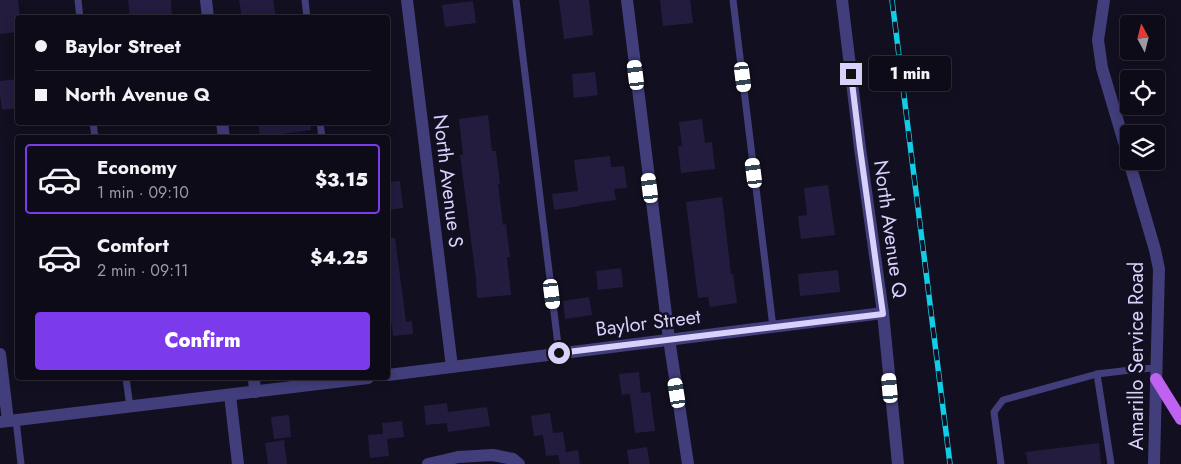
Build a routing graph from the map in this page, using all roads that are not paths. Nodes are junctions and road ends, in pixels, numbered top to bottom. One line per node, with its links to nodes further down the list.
1 (78, 0): 10 (lane)
2 (206, 0): 11 (street)
3 (305, 0): 12 (lane)
4 (407, 0): 20 (street, North Avenue S)
5 (516, 0): 18 (lane)
6 (627, 0): 17 (street)
7 (733, 0): 16 (lane)
8 (842, 0): 15 (street, North Avenue Q)
9 (1104, 0): 13 (street, Amarillo Service Road)
10 (80, 15)
11 (208, 15)
12 (307, 15)
13 (1120, 129)
14 (1132, 170): 22 (street, Amarillo Service Road)
15 (883, 314): 16 (street, Baylor Street); 37 (street, North Avenue Q)
16 (773, 327): 17 (street, Baylor Street)
17 (669, 339): 18 (street, Baylor Street); 36 (street)
18 (559, 353): 20 (street, Baylor Street)
19 (0, 354): 31 (street)
20 (452, 367): 23 (street, Baylor Street)
21 (1097, 374): 22 (lane); 38 (lane); 39 (lane)
22 (1156, 374): 30 (main road); 40 (street, Amarillo Service Road)
23 (390, 375)
24 (126, 380): 29 (lane)
25 (254, 380): 27 (street)
26 (343, 380): 27 (street)
27 (255, 392): 28 (street)
28 (230, 395): 29 (street); 33 (street)
29 (130, 406): 31 (street)
30 (1181, 419)
31 (8, 421): 32 (lane)
32 (21, 464)
33 (238, 464)
34 (428, 464): 35 (street)
35 (519, 464)
36 (688, 464)
37 (898, 464)
38 (1001, 464)
39 (1111, 464)
40 (1154, 464)

